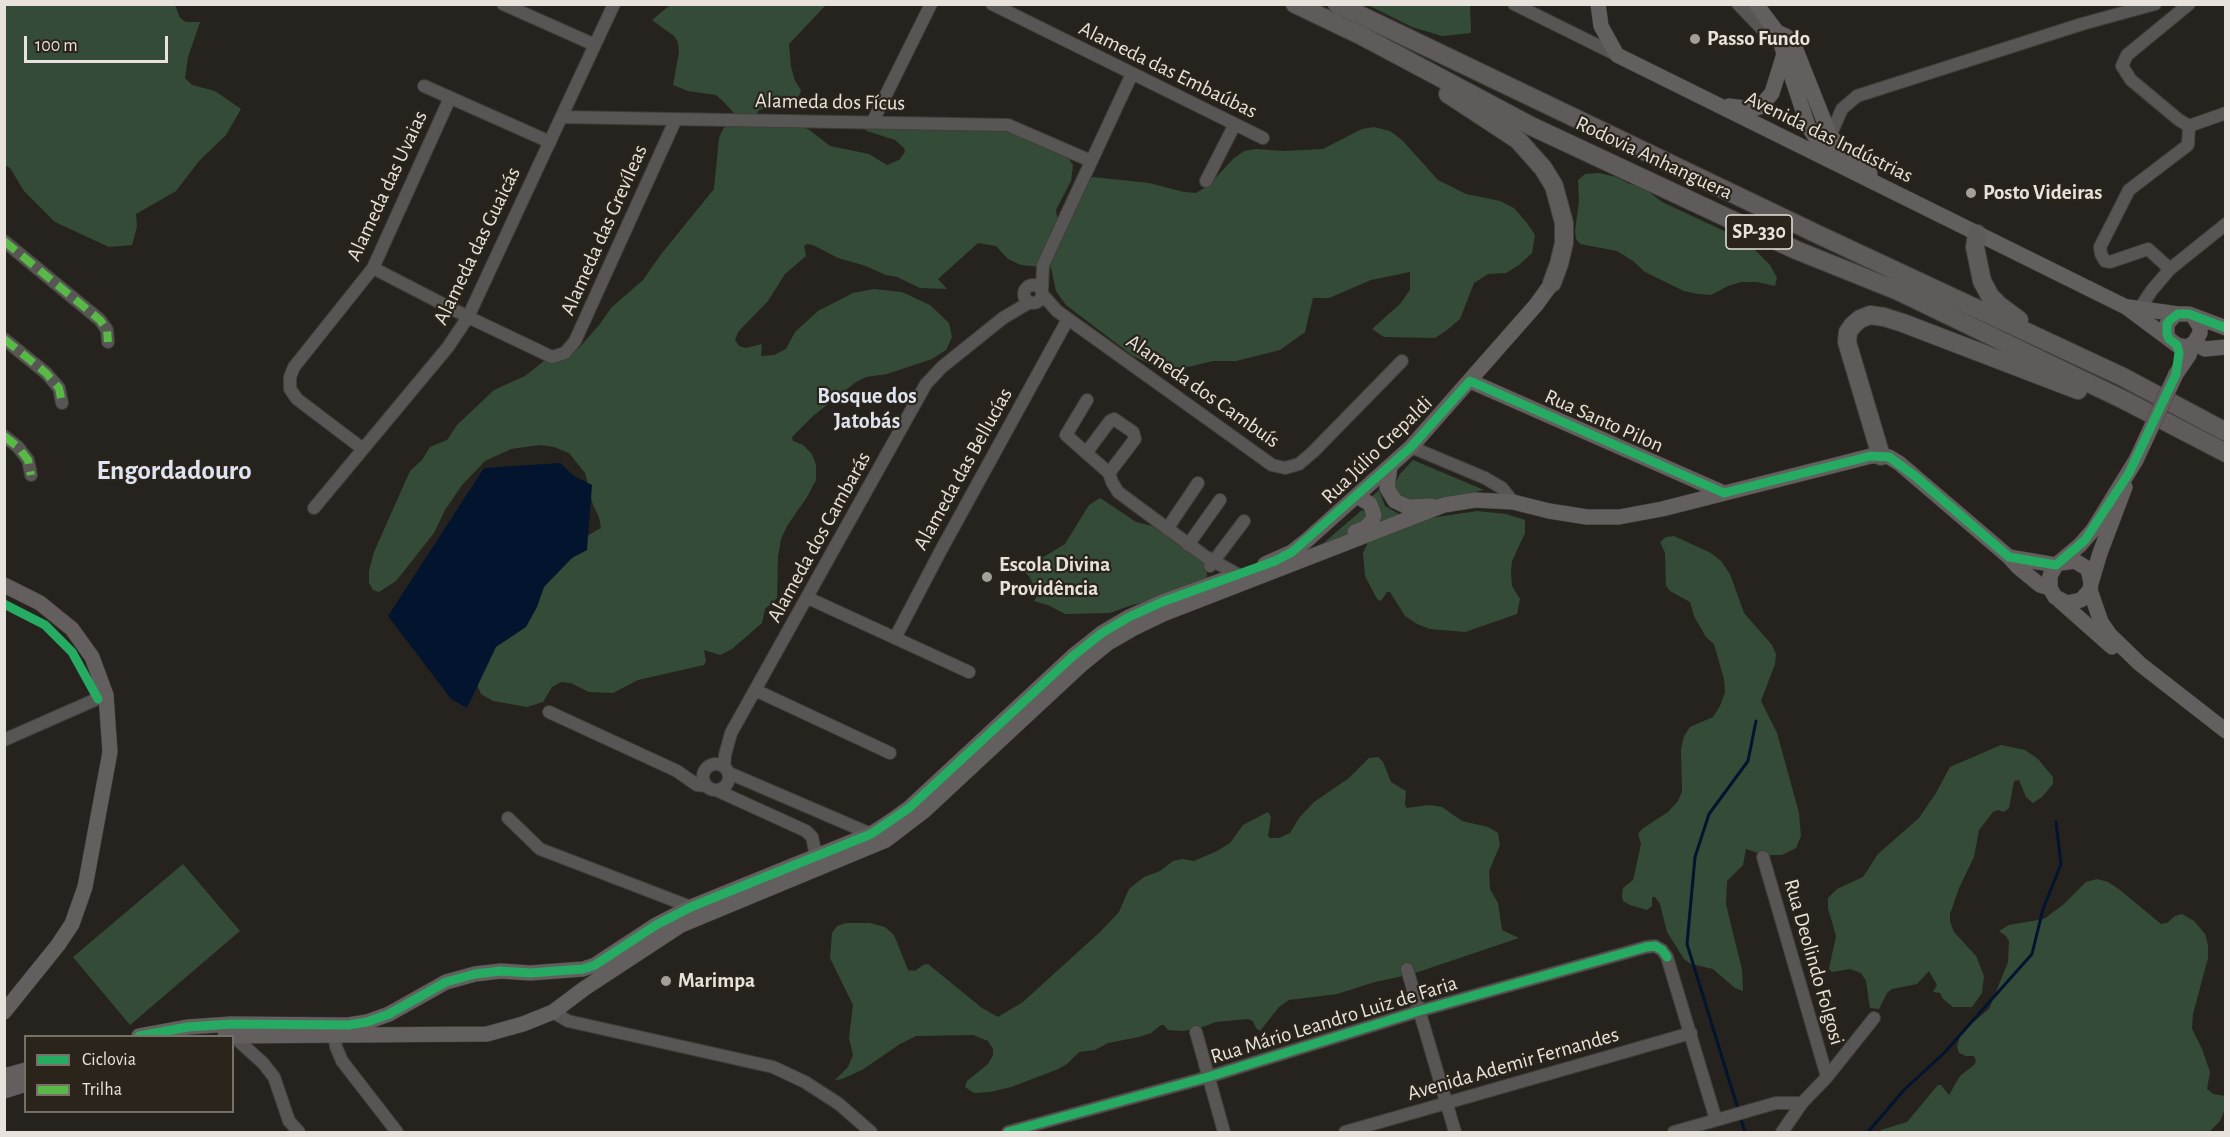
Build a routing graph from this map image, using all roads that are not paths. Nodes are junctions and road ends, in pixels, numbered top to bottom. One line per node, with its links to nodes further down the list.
1 (503, 4): 15 (street)
2 (614, 4): 15 (street, Alameda das Guaicás)
3 (932, 4): 28 (street)
4 (992, 4): 18 (street, Alameda das Embaúbas)
5 (1295, 4): 14 (highway, Rodovia Anhanguera / SP-330)
6 (1337, 4): 55 (highway, Rodovia Anhanguera / SP-330)
7 (1514, 4): 17 (street, Avenida das Indústrias)
8 (1598, 4): 17 (main road)
9 (1738, 4): 13 (street)
10 (1756, 4): 13 (main road)
11 (2155, 4): 24 (street)
12 (2188, 4): 30 (street)
13 (1777, 32): 16 (main road); 20 (main road)
14 (1362, 36): 43 (highway); 58 (highway, Rodovia Anhanguera / SP-330)
15 (595, 45): 26 (street, Alameda das Guaicás)
16 (1784, 53): 20 (main road); 22 (main road)
17 (1617, 55): 22 (main road, Avenida das Indústrias)
18 (1132, 74): 29 (street, Alameda das Embaúbas); 34 (street, Alameda dos Cambarás)
19 (424, 86): 21 (street)
20 (1801, 86): 23 (main road); 35 (main road)
21 (450, 98): 33 (street); 41 (street, Alameda das Uvaias)
22 (1715, 102): 35 (main road, Avenida das Indústrias)
23 (1818, 109): 24 (street); 31 (main road)
24 (1842, 109): 31 (street)
25 (2226, 112): 30 (street)
26 (561, 117): 27 (street, Alameda dos Fícus); 33 (street, Alameda das Guaicás)
27 (675, 121): 28 (street, Alameda dos Fícus); 47 (street, Alameda das Grevíleas)
28 (873, 121): 34 (street, Alameda dos Fícus)
29 (1235, 124): 32 (street, Alameda das Embaúbas); 36 (street)
30 (2189, 126): 42 (street)
31 (1830, 136): 37 (main road)
32 (1263, 138)
33 (550, 142): 47 (street, Alameda das Guaicás)
34 (1091, 161): 44 (street, Alameda dos Cambarás)
35 (1849, 168): 37 (main road, Avenida das Indústrias)
36 (1206, 181)
37 (1878, 182): 39 (main road, Avenida das Indústrias)
38 (2226, 224): 42 (street)
39 (1977, 234): 45 (main road, Avenida das Indústrias); 55 (highway)
40 (4, 242): 51 (street)
41 (373, 268): 47 (street); 63 (street, Alameda das Uvaias)
42 (2170, 269): 45 (street)
43 (1552, 283): 56 (main road, Rua Júlio Crepaldi)
44 (1034, 294): 48 (street, Alameda dos Cambuís); 92 (street, Alameda dos Cambarás)
45 (2133, 308): 46 (main road, Avenida das Indústrias); 52 (main road, Avenida das Indústrias)
46 (2186, 315): 49 (main road, Avenida das Indústrias); 52 (main road); 52 (main road)
47 (468, 317): 63 (street, Alameda das Guaicás)
48 (1068, 319): 54 (street, Alameda dos Cambuís); 94 (street, Alameda das Bellucías)
49 (2226, 328)
50 (4, 339): 59 (street)
51 (108, 342)
52 (2183, 343): 53 (main road); 67 (main road, bridge)
53 (2226, 347)
54 (1402, 361)
55 (2123, 377): 60 (highway, Rodovia Anhanguera / SP-330)
56 (1470, 381): 62 (main road, Rua Júlio Crepaldi); 71 (main road, Rua Santo Pilon)
57 (1087, 400): 64 (street)
58 (2124, 400): 65 (highway, Rodovia Anhanguera / SP-330); 66 (highway)
59 (62, 403)
60 (2226, 432)
61 (4, 435): 70 (street)
62 (1411, 447): 68 (main road, Rua Júlio Crepaldi); 76 (street)
63 (363, 449): 79 (street, Alameda das Guaicás)
64 (1086, 453): 69 (street); 69 (street)
65 (2226, 453)
66 (1881, 456): 73 (main road); 83 (main road)
67 (2133, 466): 86 (main road); 90 (main road)
68 (1390, 467): 74 (main road, Rua Júlio Crepaldi); 78 (main road)
69 (1109, 473): 81 (street)
70 (31, 475)
71 (1685, 476): 73 (main road, Rua Santo Pilon); 77 (main road)
72 (1198, 483): 81 (street)
73 (1724, 493): 77 (main road)
74 (1357, 496): 84 (main road); 87 (main road, Rua Júlio Crepaldi)
75 (1220, 500): 82 (street)
76 (1513, 502): 77 (main road); 78 (main road)
77 (1684, 504)
78 (1444, 506): 84 (main road)
79 (314, 508)
80 (1244, 521): 85 (street)
81 (1167, 529): 82 (street)
82 (1188, 545): 85 (street)
83 (2009, 557): 86 (main road); 91 (main road)
84 (1302, 560): 118 (main road)
85 (1210, 562): 87 (street); 88 (street)
86 (2058, 564): 90 (main road); 91 (main road)
87 (1237, 574): 88 (main road, Rua Júlio Crepaldi)
88 (1211, 584): 111 (main road, Rua Júlio Crepaldi)
89 (4, 585): 98 (main road)
90 (2091, 587): 93 (main road); 95 (main road)
91 (2050, 588): 93 (main road)
92 (808, 598): 94 (street); 97 (street, Alameda dos Cambarás)
93 (2060, 601): 95 (main road)
94 (895, 638): 96 (street)
95 (2140, 664): 100 (main road)
96 (969, 672)
97 (755, 690): 101 (street, Alameda dos Cambarás); 103 (street)
98 (106, 695): 102 (street); 117 (main road)
99 (549, 712): 105 (street)
100 (2226, 731)
101 (731, 734): 104 (street, Alameda dos Cambarás); 106 (street, Alameda dos Cambarás)
102 (4, 740)
103 (890, 753)
104 (727, 770): 106 (street); 107 (street); 108 (street)
105 (677, 771): 106 (street); 107 (street)
106 (705, 771): 107 (street)
107 (711, 788): 109 (street)
108 (779, 795): 109 (street); 111 (street)
109 (770, 815): 112 (street)
110 (508, 818): 114 (street)
111 (871, 834): 112 (main road, Rua Júlio Crepaldi)
112 (816, 855): 114 (main road, Rua Júlio Crepaldi)
113 (1763, 857): 131 (street, Rua Deolindo Folgosi)
114 (691, 907): 119 (main road, Rua Júlio Crepaldi)
115 (1407, 969): 116 (street)
116 (1419, 1011): 123 (street, Rua Mário Leandro Luiz de Faria); 130 (street, Rua Mário Leandro Luiz de Faria); 135 (street)
117 (4, 1012)
118 (554, 1012): 125 (main road); 139 (street)
119 (389, 1014): 121 (main road, Rua Júlio Crepaldi); 125 (main road)
120 (1874, 1018): 131 (street)
121 (334, 1030): 124 (main road); 125 (main road); 126 (main road); 138 (street)
122 (1196, 1032): 130 (street)
123 (1690, 1033): 135 (street, Avenida Ademir Fernandes); 136 (street)
124 (144, 1035)
125 (392, 1035)
126 (234, 1036)
127 (234, 1040): 137 (street)
128 (24, 1071): 129 (main road)
129 (4, 1076)
130 (1208, 1077): 140 (street, Rua Mário Leandro Luiz de Faria); 141 (street)
131 (1827, 1077): 134 (street)
132 (24, 1085): 133 (main road)
133 (4, 1091)
134 (1802, 1103): 136 (street); 145 (street)
135 (1446, 1104): 142 (street, Avenida Ademir Fernandes); 143 (street)
136 (1716, 1120): 144 (street)
137 (299, 1132)
138 (397, 1132)
139 (872, 1132)
140 (1008, 1132)
141 (1224, 1132)
142 (1345, 1132)
143 (1455, 1132)
144 (1674, 1132)
145 (1782, 1132)

